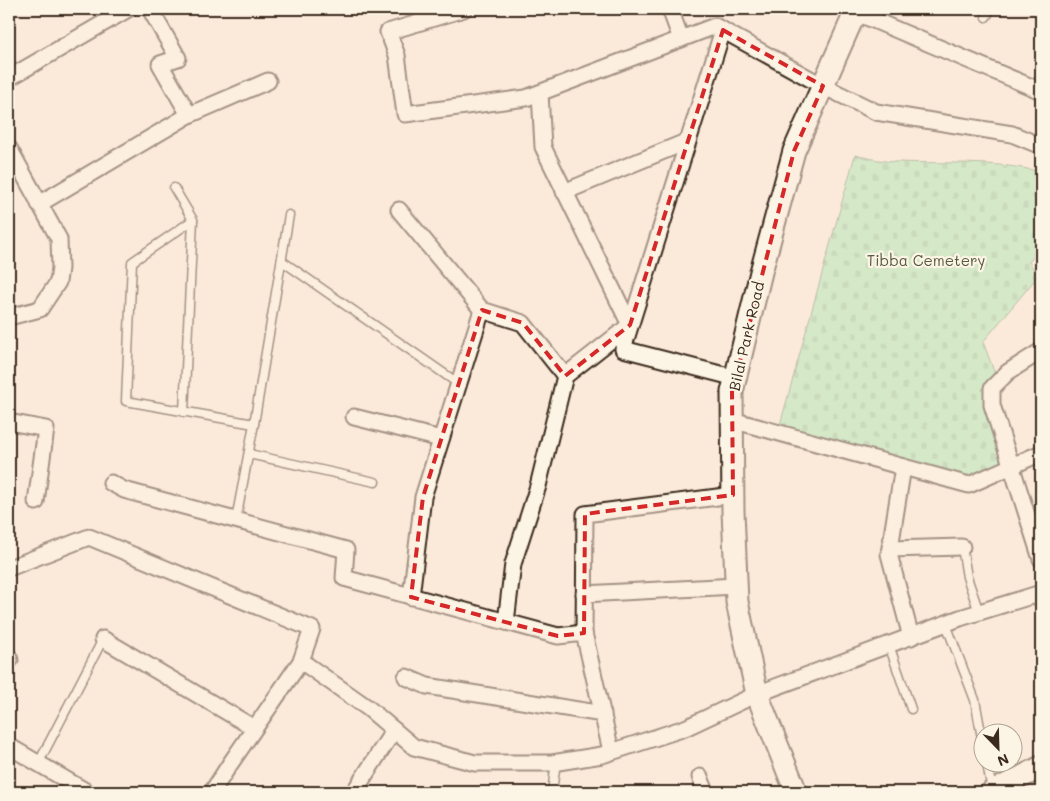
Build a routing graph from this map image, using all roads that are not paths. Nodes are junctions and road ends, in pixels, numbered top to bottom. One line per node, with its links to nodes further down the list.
1 (128, 9): 10 (street)
2 (150, 9): 15 (street)
3 (464, 9): 14 (street)
4 (670, 9): 9 (street)
5 (991, 9): 7 (lane)
6 (856, 11): 12 (street, Bilal Park Road); 13 (street)
7 (986, 17)
8 (723, 30): 9 (street); 12 (street); 16 (street)
9 (681, 39): 14 (street)
10 (9, 78)
11 (268, 80): 15 (street)
12 (823, 86): 17 (street); 31 (street, Bilal Park Road)
13 (1041, 91)
14 (540, 93): 20 (street)
15 (189, 116): 21 (street)
16 (688, 141): 20 (street); 28 (street)
17 (1041, 146)
18 (9, 148): 21 (street)
19 (174, 188): 24 (lane)
20 (564, 192): 28 (street)
21 (39, 204): 27 (street)
22 (399, 210): 26 (street)
23 (289, 215): 25 (lane)
24 (193, 220): 33 (lane); 33 (lane)
25 (282, 261): 32 (lane); 37 (lane)
26 (482, 310): 30 (street); 32 (street)
27 (9, 317)
28 (630, 324): 30 (street); 31 (street)
29 (1041, 351): 42 (street)
30 (565, 376): 57 (street)
31 (736, 378): 35 (street, Bilal Park Road)
32 (459, 384): 38 (street)
33 (184, 412): 37 (lane)
34 (354, 417): 38 (street)
35 (732, 420): 41 (street); 45 (street, Bilal Park Road)
36 (9, 422): 46 (street)
37 (254, 424): 40 (lane)
38 (441, 439): 55 (street)
39 (1041, 453): 42 (street)
40 (248, 454): 43 (lane); 47 (lane)
41 (903, 467): 42 (street); 49 (street)
42 (1012, 467): 50 (street)
43 (375, 482)
44 (111, 484): 47 (street)
45 (733, 495): 52 (street, Bilal Park Road); 54 (street)
46 (36, 502)
47 (236, 520): 55 (street)
48 (962, 547): 49 (street); 56 (lane)
49 (890, 549): 60 (street)
50 (1041, 559)
51 (9, 568): 63 (street)
52 (736, 586): 54 (street); 65 (street, Bilal Park Road)
53 (1041, 593): 56 (street)
54 (584, 594): 59 (street)
55 (411, 596): 57 (street)
56 (979, 612): 58 (street)
57 (506, 622): 59 (street)
58 (946, 624): 60 (street); 68 (lane)
59 (584, 633): 67 (street)
60 (911, 637): 62 (street)
61 (103, 638): 69 (street); 74 (lane)
62 (889, 645): 65 (street); 66 (lane)
63 (301, 661): 69 (street); 70 (street)
64 (406, 676): 67 (street)
65 (757, 694): 72 (street); 83 (street, Bilal Park Road)
66 (911, 708)
67 (603, 714): 72 (street)
68 (980, 724)
69 (254, 728): 79 (street)
70 (394, 730): 73 (street); 80 (street)
71 (12, 748): 74 (street)
72 (611, 752): 73 (street)
73 (556, 762): 81 (lane)
74 (38, 764): 78 (street)
75 (1041, 767): 84 (street)
76 (989, 774): 84 (lane)
77 (700, 777): 82 (street)
78 (87, 792)
79 (212, 792)
80 (354, 792)
81 (552, 792)
82 (706, 792)
83 (796, 792)
84 (992, 792)

